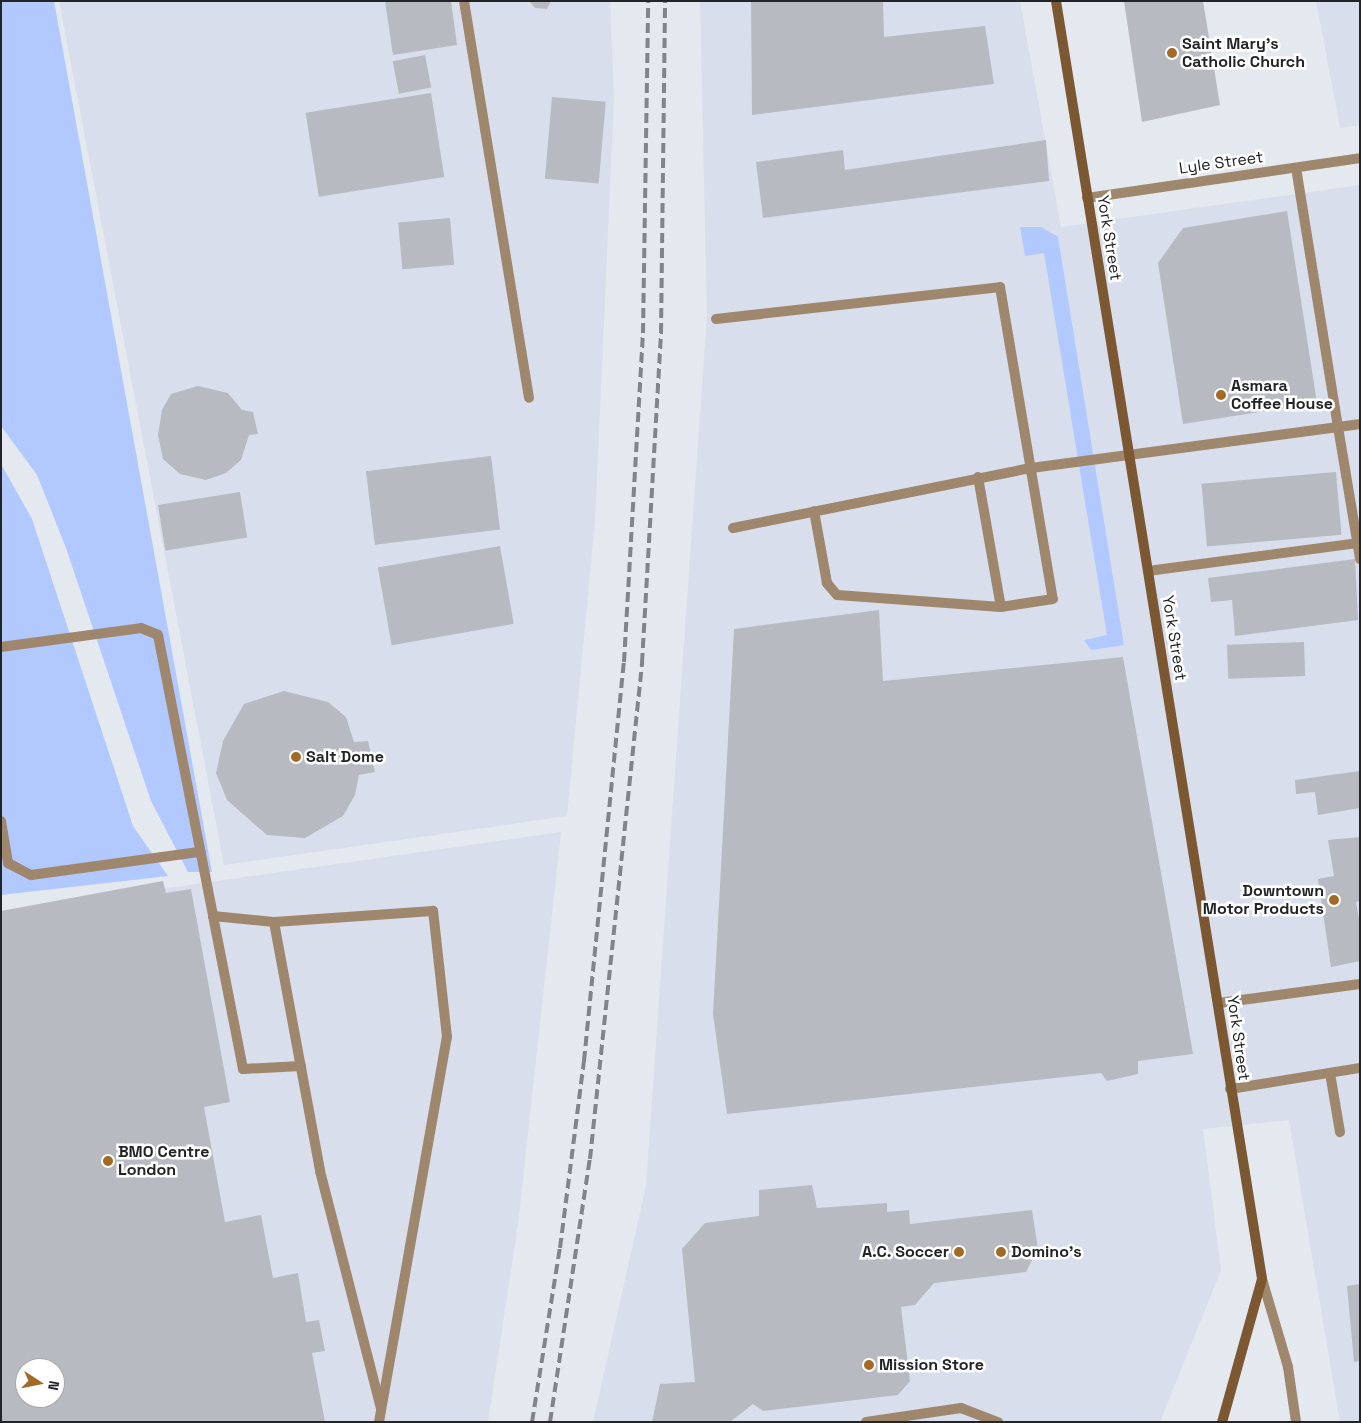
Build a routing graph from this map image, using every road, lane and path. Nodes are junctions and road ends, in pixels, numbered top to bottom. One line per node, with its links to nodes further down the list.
1 (464, 1): 7 (street)
2 (1056, 1): 5 (main road, York Street)
3 (1360, 158): 4 (street, Lyle Street)
4 (1296, 168): 5 (street, Lyle Street); 9 (street)
5 (1087, 198): 10 (main road, York Street)
6 (716, 319): 11 (street)
7 (529, 398)
8 (1360, 424): 9 (street)
9 (1338, 428): 10 (street); 15 (street)
10 (1129, 455): 11 (street); 17 (main road, York Street)
11 (1031, 468): 12 (street); 18 (street)
12 (978, 477): 13 (street); 18 (street)
13 (814, 511): 14 (street); 18 (street)
14 (733, 528)
15 (1357, 543): 16 (street); 17 (street)
16 (1360, 559)
17 (1148, 570): 25 (main road, York Street)
18 (1001, 607)
19 (1, 647): 21 (street)
20 (1, 821): 21 (street)
21 (200, 852): 22 (street)
22 (213, 916): 23 (street); 26 (street)
23 (274, 922): 26 (street); 32 (street)
24 (1360, 984): 25 (street)
25 (1219, 1003): 29 (main road, York Street)
26 (301, 1066): 32 (street)
27 (1360, 1068): 28 (street)
28 (1330, 1073): 29 (street); 30 (street)
29 (1230, 1089): 31 (main road, York Street)
30 (1340, 1132)
31 (1262, 1279): 36 (main road, York Street); 37 (street, York Street)
32 (381, 1408): 33 (street)
33 (378, 1422)
34 (866, 1422): 35 (street)
35 (998, 1422)
36 (1222, 1422)
37 (1296, 1422)

